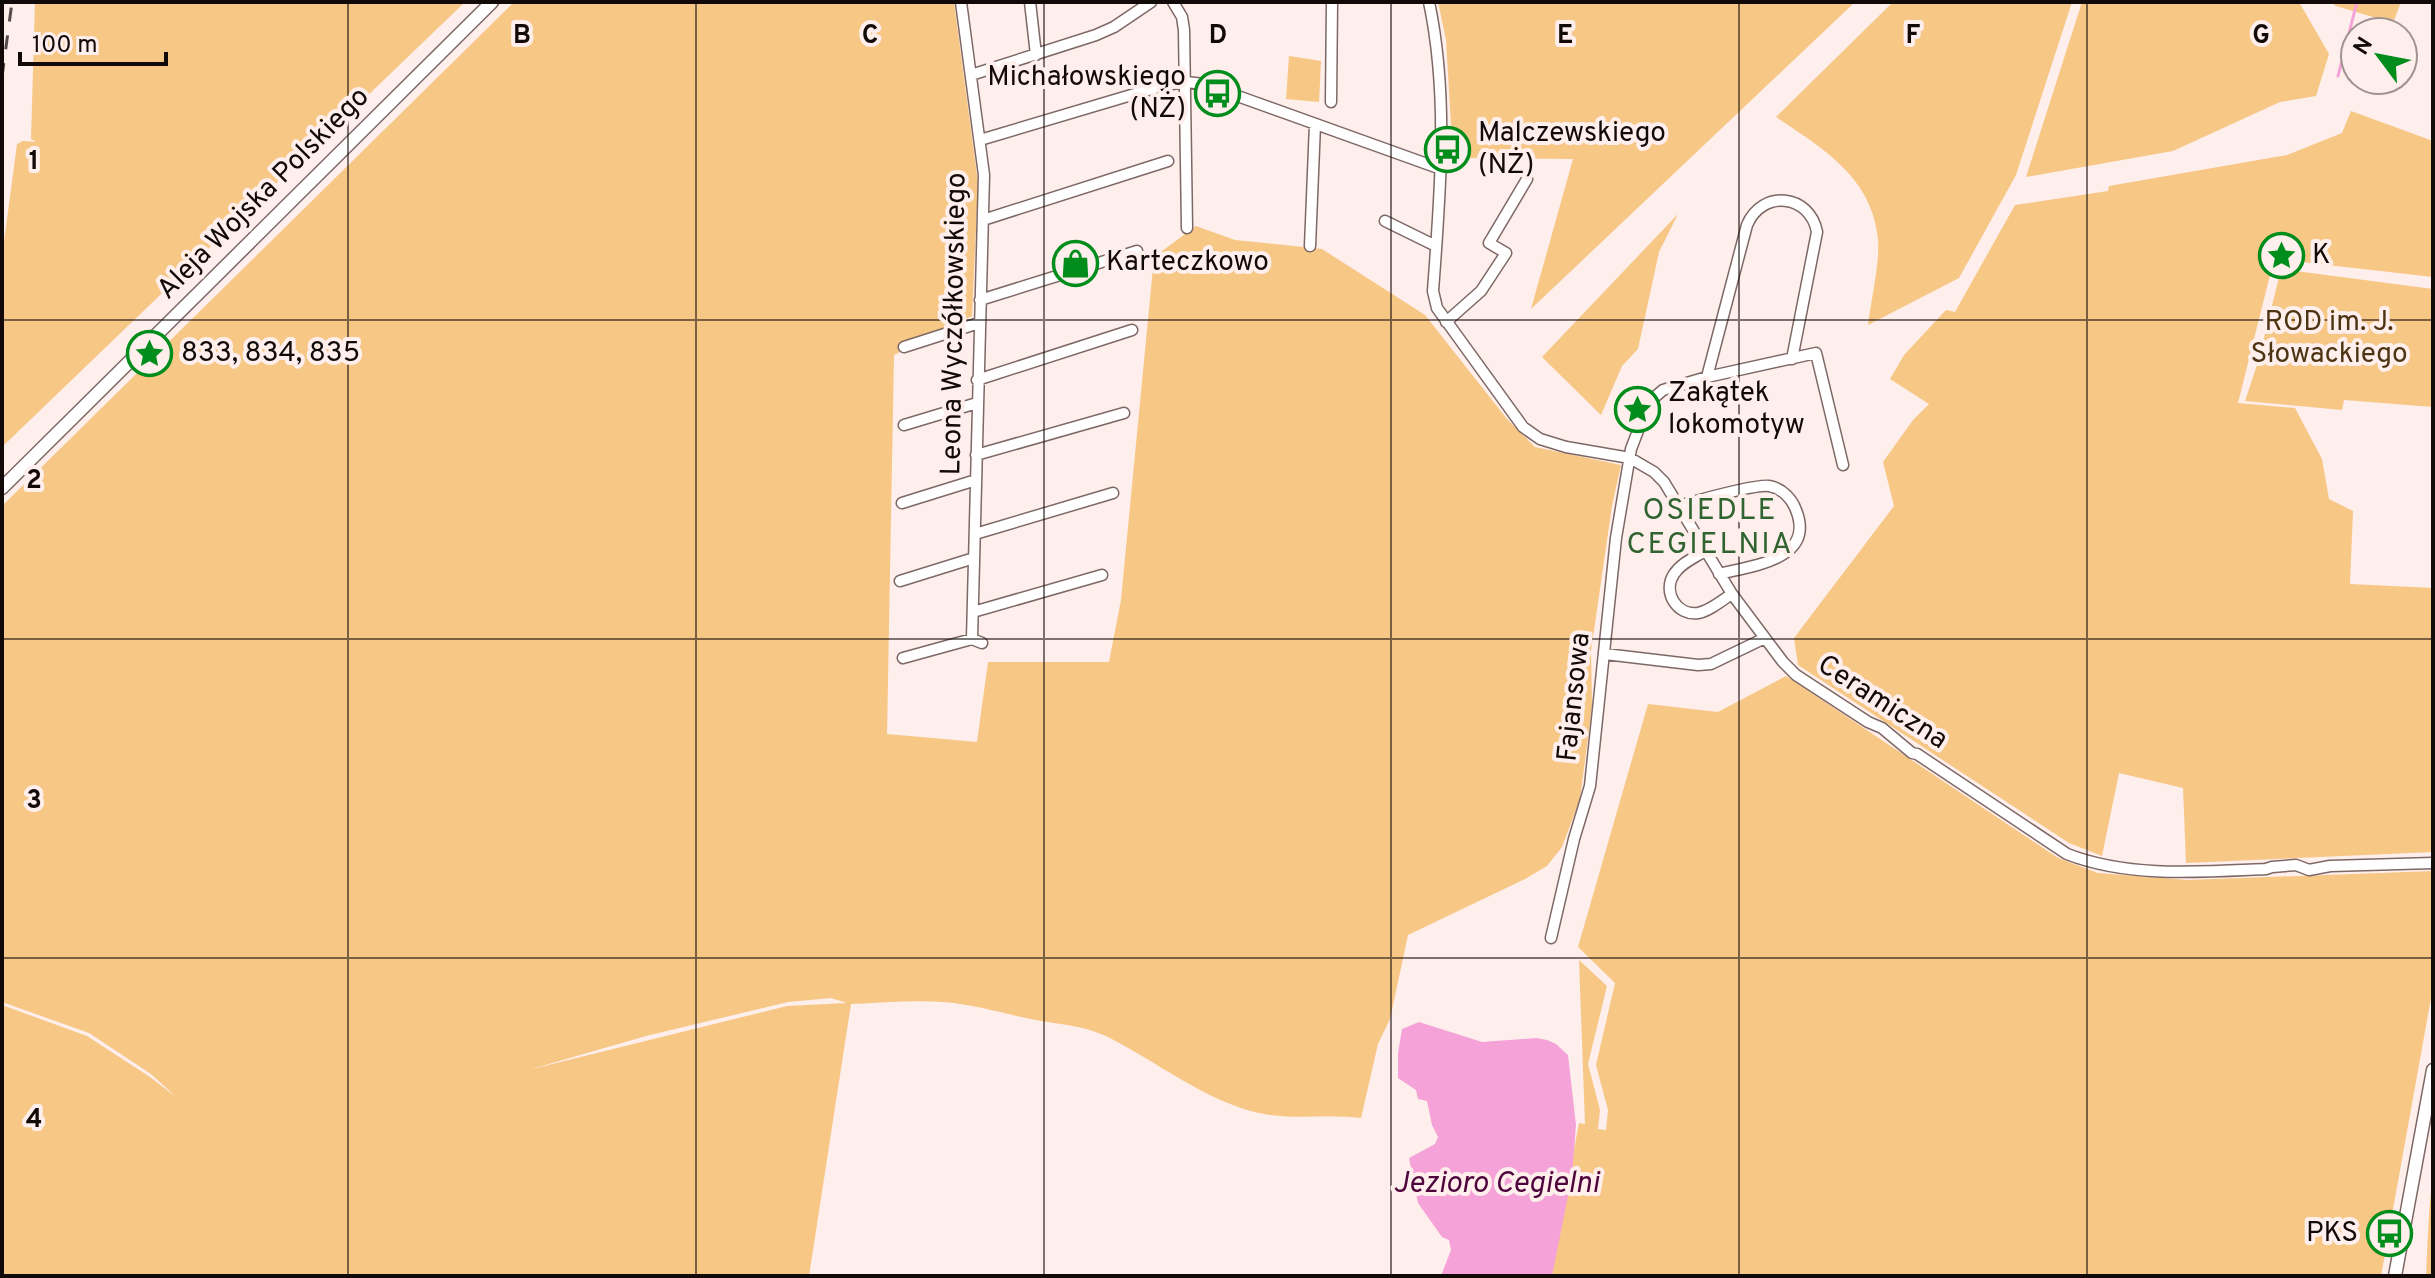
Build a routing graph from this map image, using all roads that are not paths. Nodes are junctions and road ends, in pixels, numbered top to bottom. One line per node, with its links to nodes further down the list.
1 (492, 2): 38 (main road, Aleja Wojska Polskiego)
2 (961, 2): 9 (street, Leona Wyczółkowskiego)
3 (1030, 2): 8 (street)
4 (1151, 2): 8 (street)
5 (1173, 2): 10 (street)
6 (1332, 2): 11 (street)
7 (1429, 2): 15 (street, Ceramiczna)
8 (1036, 55): 9 (street)
9 (971, 75): 13 (street, Leona Wyczółkowskiego)
10 (1186, 82): 12 (street); 13 (street); 19 (street)
11 (1331, 102)
12 (1315, 124): 15 (street); 20 (street)
13 (980, 140): 17 (street, Leona Wyczółkowskiego)
14 (1168, 161): 17 (street)
15 (1441, 169): 21 (street, Ceramiczna)
16 (1527, 179): 24 (street)
17 (983, 220): 23 (street, Leona Wyczółkowskiego)
18 (1385, 221): 21 (street)
19 (1187, 228)
20 (1310, 246)
21 (1436, 246): 24 (street, Ceramiczna)
22 (1137, 251): 23 (street)
23 (980, 300): 25 (street, Leona Wyczółkowskiego)
24 (1446, 322): 35 (street, Ceramiczna)
25 (979, 323): 27 (street); 30 (street, Leona Wyczółkowskiego)
26 (1132, 330): 30 (street)
27 (904, 347)
28 (1792, 359): 29 (street, Fajansowa); 29 (street); 36 (street)
29 (1707, 377): 35 (street, Fajansowa)
30 (977, 380): 31 (street, Leona Wyczółkowskiego)
31 (977, 403): 33 (street); 34 (street, Leona Wyczółkowskiego)
32 (1124, 413): 34 (street)
33 (904, 425)
34 (976, 455): 37 (street, Leona Wyczółkowskiego)
35 (1630, 458): 41 (street, Ceramiczna); 51 (street, Fajansowa)
36 (1843, 465)
37 (976, 480): 40 (street); 42 (street, Leona Wyczółkowskiego)
38 (2, 488)
39 (1113, 493): 42 (street)
40 (902, 503)
41 (1678, 506): 43 (street, Ceramiczna); 45 (street)
42 (975, 534): 44 (street, Leona Wyczółkowskiego)
43 (1705, 551): 45 (street, Ceramiczna); 48 (street)
44 (974, 558): 47 (street); 49 (street, Leona Wyczółkowskiego)
45 (1719, 574): 48 (street, Ceramiczna)
46 (1102, 575): 49 (street)
47 (900, 581)
48 (1732, 594): 50 (street, Ceramiczna)
49 (973, 612): 52 (street, Leona Wyczółkowskiego)
50 (1765, 638): 51 (street); 53 (street, Ceramiczna)
51 (1605, 654): 54 (street, Fajansowa)
52 (903, 658)
53 (2433, 863)
54 (1551, 938)
55 (2433, 1070): 56 (main road)
56 (2395, 1276)

